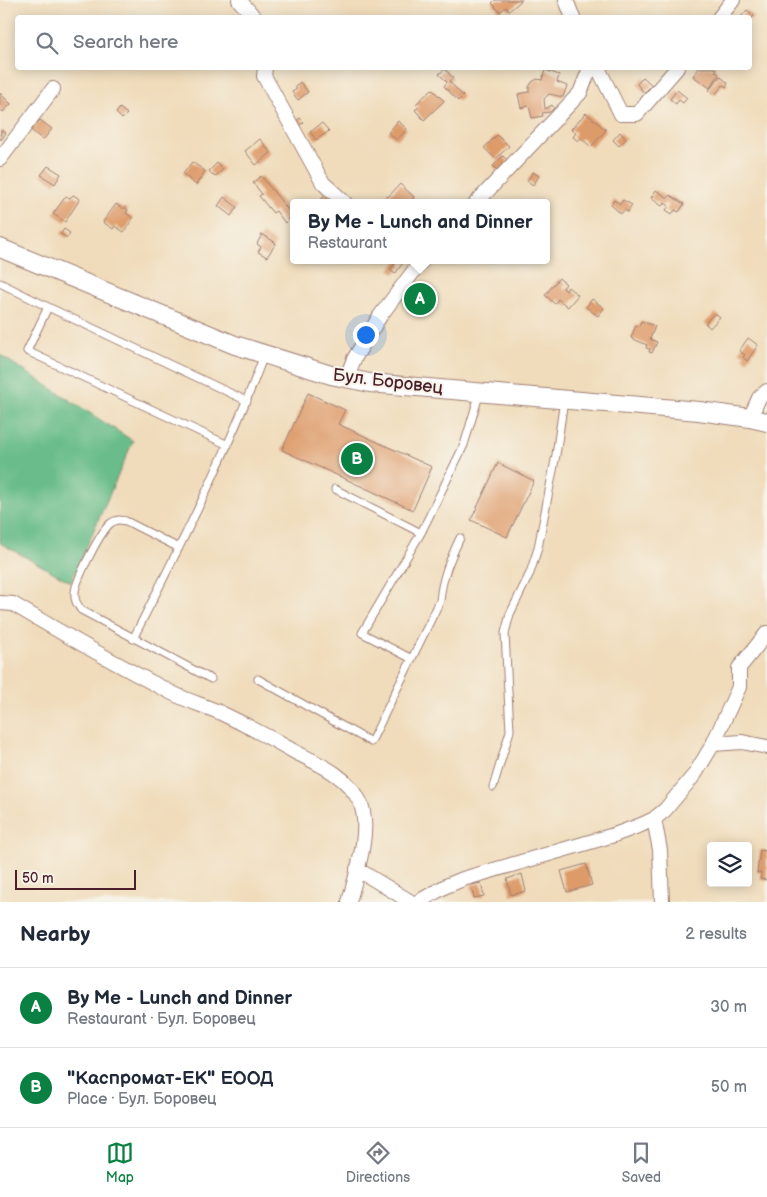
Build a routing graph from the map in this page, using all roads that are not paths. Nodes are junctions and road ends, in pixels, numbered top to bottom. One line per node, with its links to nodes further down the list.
1 (239, 0): 4 (street)
2 (566, 0): 5 (street)
3 (733, 0): 6 (street)
4 (252, 15)
5 (572, 15)
6 (721, 15)
7 (265, 70): 13 (street)
8 (589, 70): 14 (street)
9 (599, 70): 10 (street)
10 (674, 70)
11 (53, 89): 12 (street)
12 (0, 159)
13 (341, 199)
14 (480, 199)
15 (0, 248): 19 (street, Бул. Боровец)
16 (415, 264): 20 (street)
17 (0, 283): 18 (lane)
18 (48, 307): 24 (lane); 26 (lane)
19 (264, 355): 20 (street, Бул. Боровец); 24 (lane)
20 (346, 379): 22 (street, Бул. Боровец)
21 (767, 391): 25 (street)
22 (480, 392): 23 (street, Бул. Боровец); 28 (lane)
23 (564, 400): 25 (street, Бул. Боровец); 39 (lane)
24 (247, 401): 26 (lane)
25 (759, 420)
26 (228, 445): 30 (lane)
27 (335, 489): 28 (lane)
28 (421, 533): 34 (lane)
29 (460, 538): 34 (lane)
30 (179, 548): 33 (lane); 33 (lane)
31 (0, 603): 41 (street)
32 (767, 633): 37 (street)
33 (132, 639): 35 (lane)
34 (412, 659): 36 (lane)
35 (211, 679)
36 (258, 679)
37 (712, 744): 38 (street); 40 (street)
38 (767, 747)
39 (493, 787)
40 (654, 819): 44 (street); 45 (street)
41 (357, 869): 42 (street); 43 (street)
42 (349, 902)
43 (411, 902)
44 (418, 902)
45 (662, 902)

